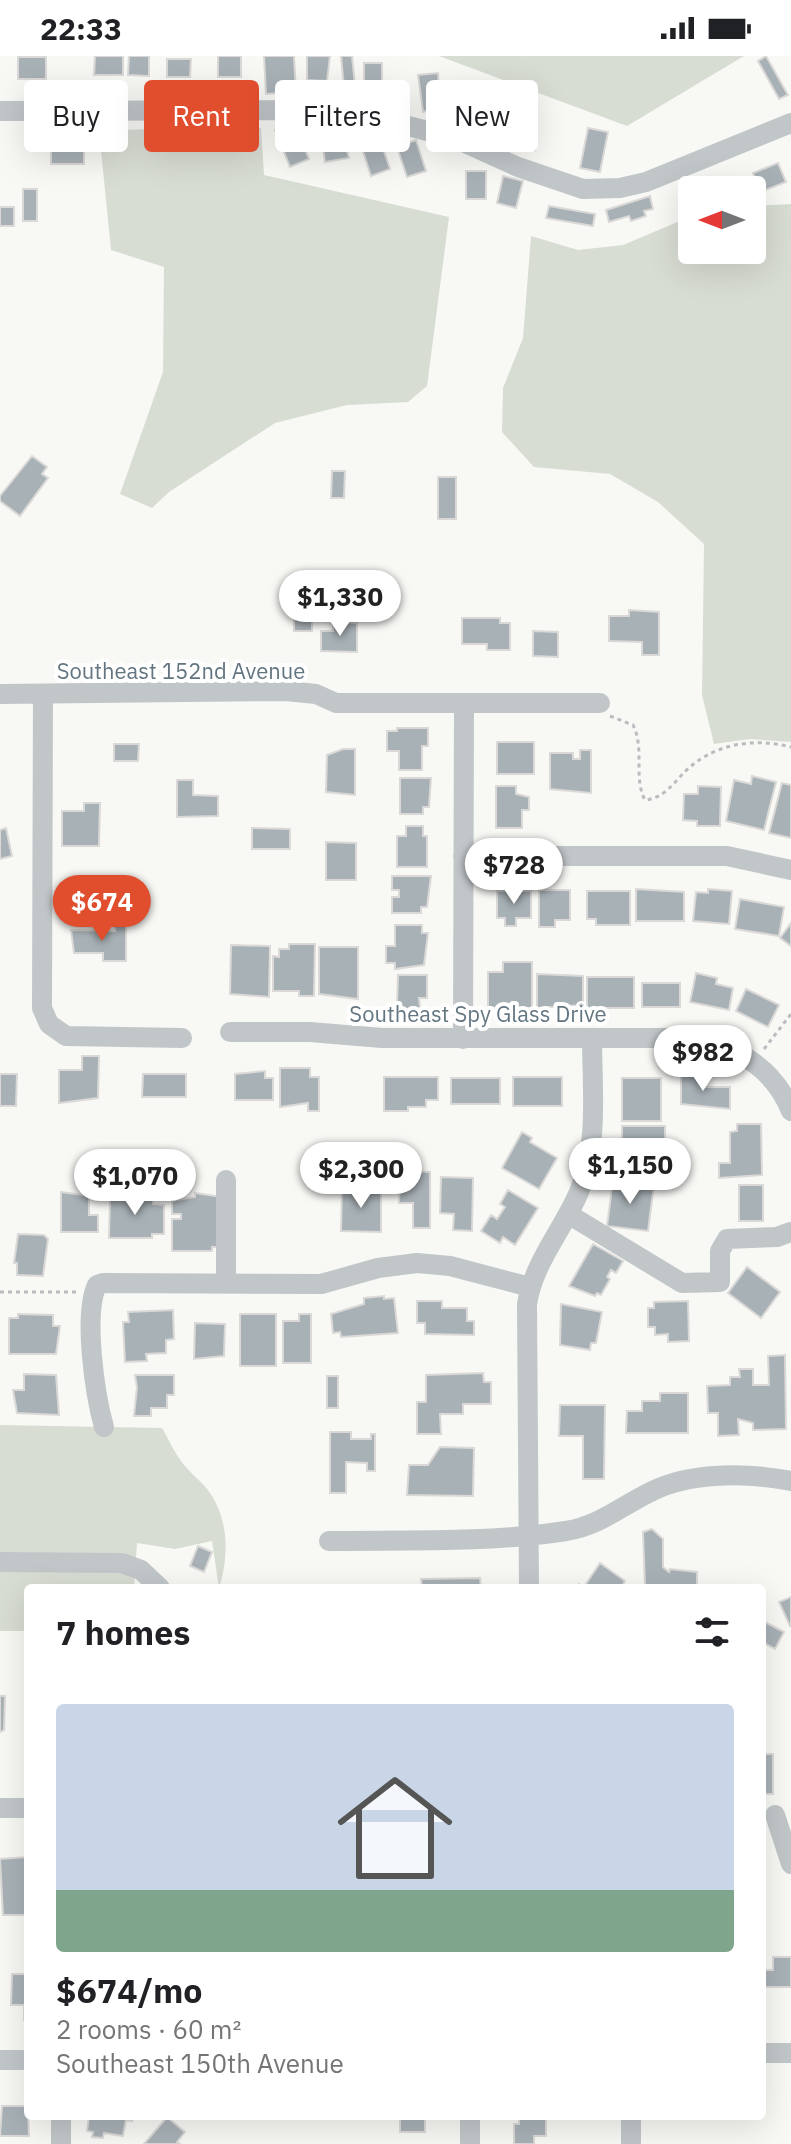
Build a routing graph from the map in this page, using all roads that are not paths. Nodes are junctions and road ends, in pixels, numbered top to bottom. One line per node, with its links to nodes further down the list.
1 (0, 111): 2 (street)
2 (791, 123)
3 (0, 694): 4 (street, Southeast 152nd Avenue)
4 (43, 694): 5 (street, Southeast 152nd Avenue); 10 (street)
5 (464, 703): 6 (street, Southeast 152nd Avenue); 7 (street)
6 (600, 703)
7 (463, 856): 8 (street); 12 (street)
8 (791, 870)
9 (230, 1032): 12 (street, Southeast Spy Glass Drive)
10 (182, 1038)
11 (592, 1038): 12 (street, Southeast Spy Glass Drive); 13 (street, Southeast Spy Glass Drive); 15 (street)
12 (463, 1039)
13 (791, 1111)
14 (226, 1180): 17 (street)
15 (568, 1214): 16 (street); 18 (street)
16 (791, 1232)
17 (226, 1284): 18 (street); 19 (street)
18 (530, 1287): 21 (street)
19 (104, 1427)
20 (791, 1481): 21 (street)
21 (529, 1534): 22 (street); 25 (street)
22 (329, 1541)
23 (0, 1562): 24 (street)
24 (156, 1584)
25 (529, 1584)
26 (0, 1808): 27 (street)
27 (24, 1808)
28 (775, 1815): 29 (street)
29 (791, 1864)
30 (766, 2053): 31 (street)
31 (791, 2053)
32 (0, 2060): 33 (street)
33 (24, 2060)
34 (61, 2120): 37 (street)
35 (470, 2120): 38 (street)
36 (631, 2120): 39 (street)
37 (61, 2144)
38 (470, 2144)
39 (631, 2144)

